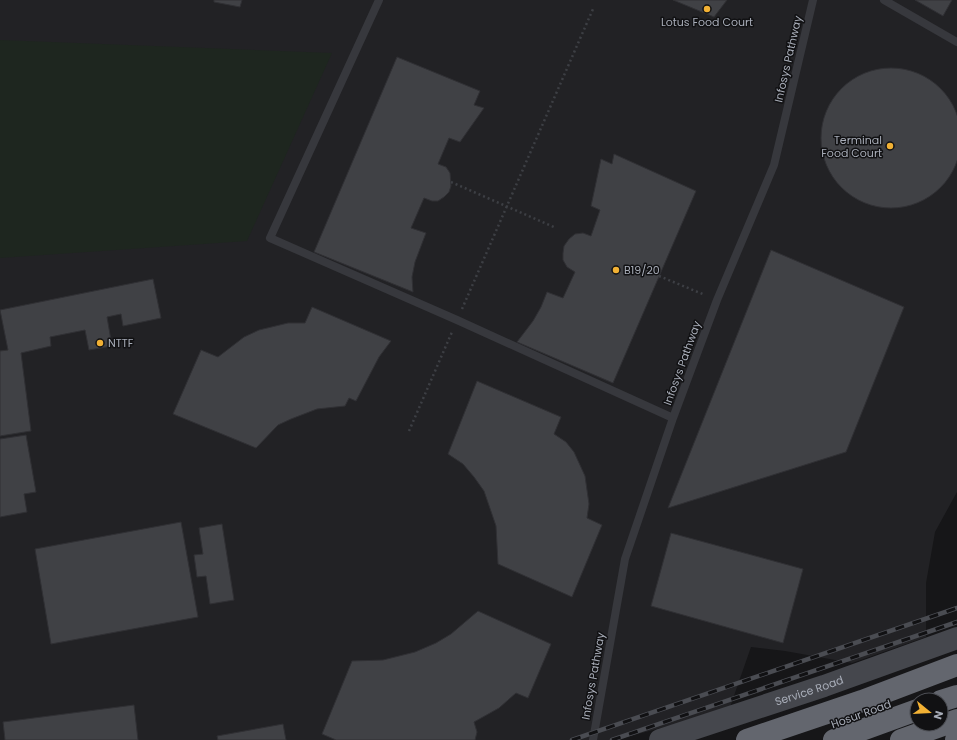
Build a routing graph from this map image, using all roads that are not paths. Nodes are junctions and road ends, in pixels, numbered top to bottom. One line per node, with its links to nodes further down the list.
1 (380, 0): 5 (lane)
2 (813, 0): 5 (lane, Infosys Pathway)
3 (884, 0): 4 (lane)
4 (957, 42)
5 (673, 418): 11 (lane, Infosys Pathway)
6 (957, 638): 12 (street, Service Road)
7 (957, 665): 13 (highway)
8 (957, 680): 14 (highway, Hosur Road)
9 (909, 713): 15 (highway)
10 (957, 720): 16 (highway)
11 (593, 740)
12 (660, 740)
13 (747, 740)
14 (788, 740)
15 (834, 740)
16 (901, 740)

